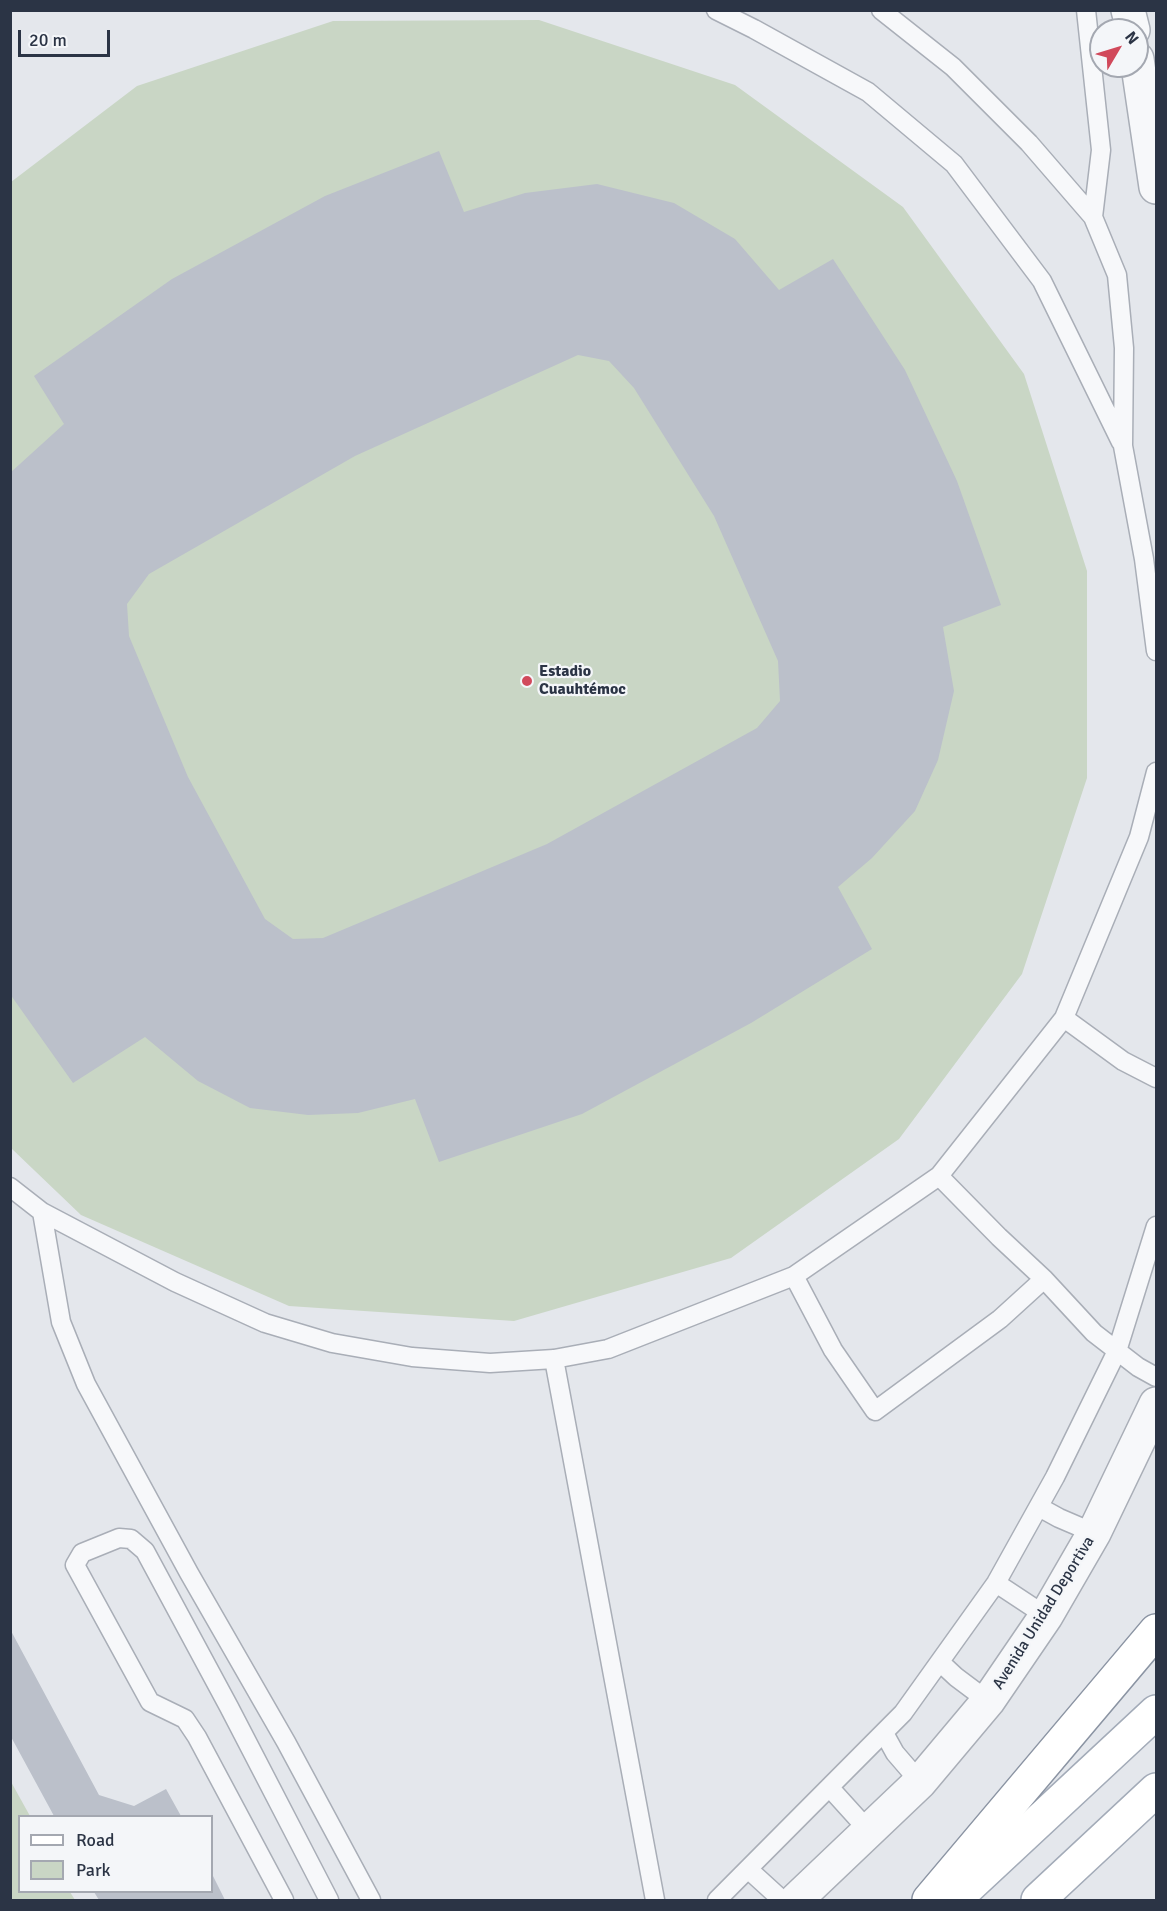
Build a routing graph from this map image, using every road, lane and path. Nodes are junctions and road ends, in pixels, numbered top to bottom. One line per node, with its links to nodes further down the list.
1 (716, 10): 7 (lane)
2 (881, 10): 6 (lane)
3 (1086, 10): 6 (lane)
4 (1140, 78): 5 (street)
5 (1156, 187)
6 (1093, 217): 7 (lane)
7 (1123, 446): 8 (lane)
8 (1150, 558): 9 (lane)
9 (1156, 651)
10 (1156, 772): 11 (lane)
11 (1064, 1018): 12 (lane); 13 (lane)
12 (1156, 1078)
13 (939, 1176): 17 (lane); 18 (lane)
14 (10, 1187): 15 (lane)
15 (42, 1212): 20 (lane); 39 (lane)
16 (1156, 1226): 19 (lane)
17 (794, 1276): 18 (lane); 20 (lane)
18 (1044, 1280): 19 (lane)
19 (1117, 1351): 21 (lane); 23 (lane)
20 (554, 1359): 40 (lane)
21 (1156, 1377)
22 (1156, 1404): 24 (street, Avenida Unidad Deportiva)
23 (1039, 1506): 24 (lane); 25 (lane)
24 (1094, 1533): 26 (street, Avenida Unidad Deportiva)
25 (996, 1583): 26 (lane); 28 (lane)
26 (1046, 1616): 29 (street, Avenida Unidad Deportiva)
27 (1156, 1631): 44 (main road)
28 (941, 1663): 29 (lane); 31 (lane)
29 (988, 1701): 32 (street, Avenida Unidad Deportiva)
30 (1156, 1712): 45 (main road)
31 (884, 1733): 32 (lane); 33 (lane)
32 (920, 1782): 35 (street, Avenida Unidad Deportiva)
33 (830, 1788): 35 (lane); 36 (lane)
34 (1156, 1790): 46 (main road)
35 (868, 1830): 43 (street, Avenida Unidad Deportiva)
36 (748, 1869): 41 (lane); 42 (lane)
37 (284, 1900): 38 (lane)
38 (329, 1900)
39 (371, 1900)
40 (655, 1900)
41 (717, 1900)
42 (782, 1900)
43 (796, 1900)
44 (929, 1900)
45 (954, 1900)
46 (1038, 1900)

